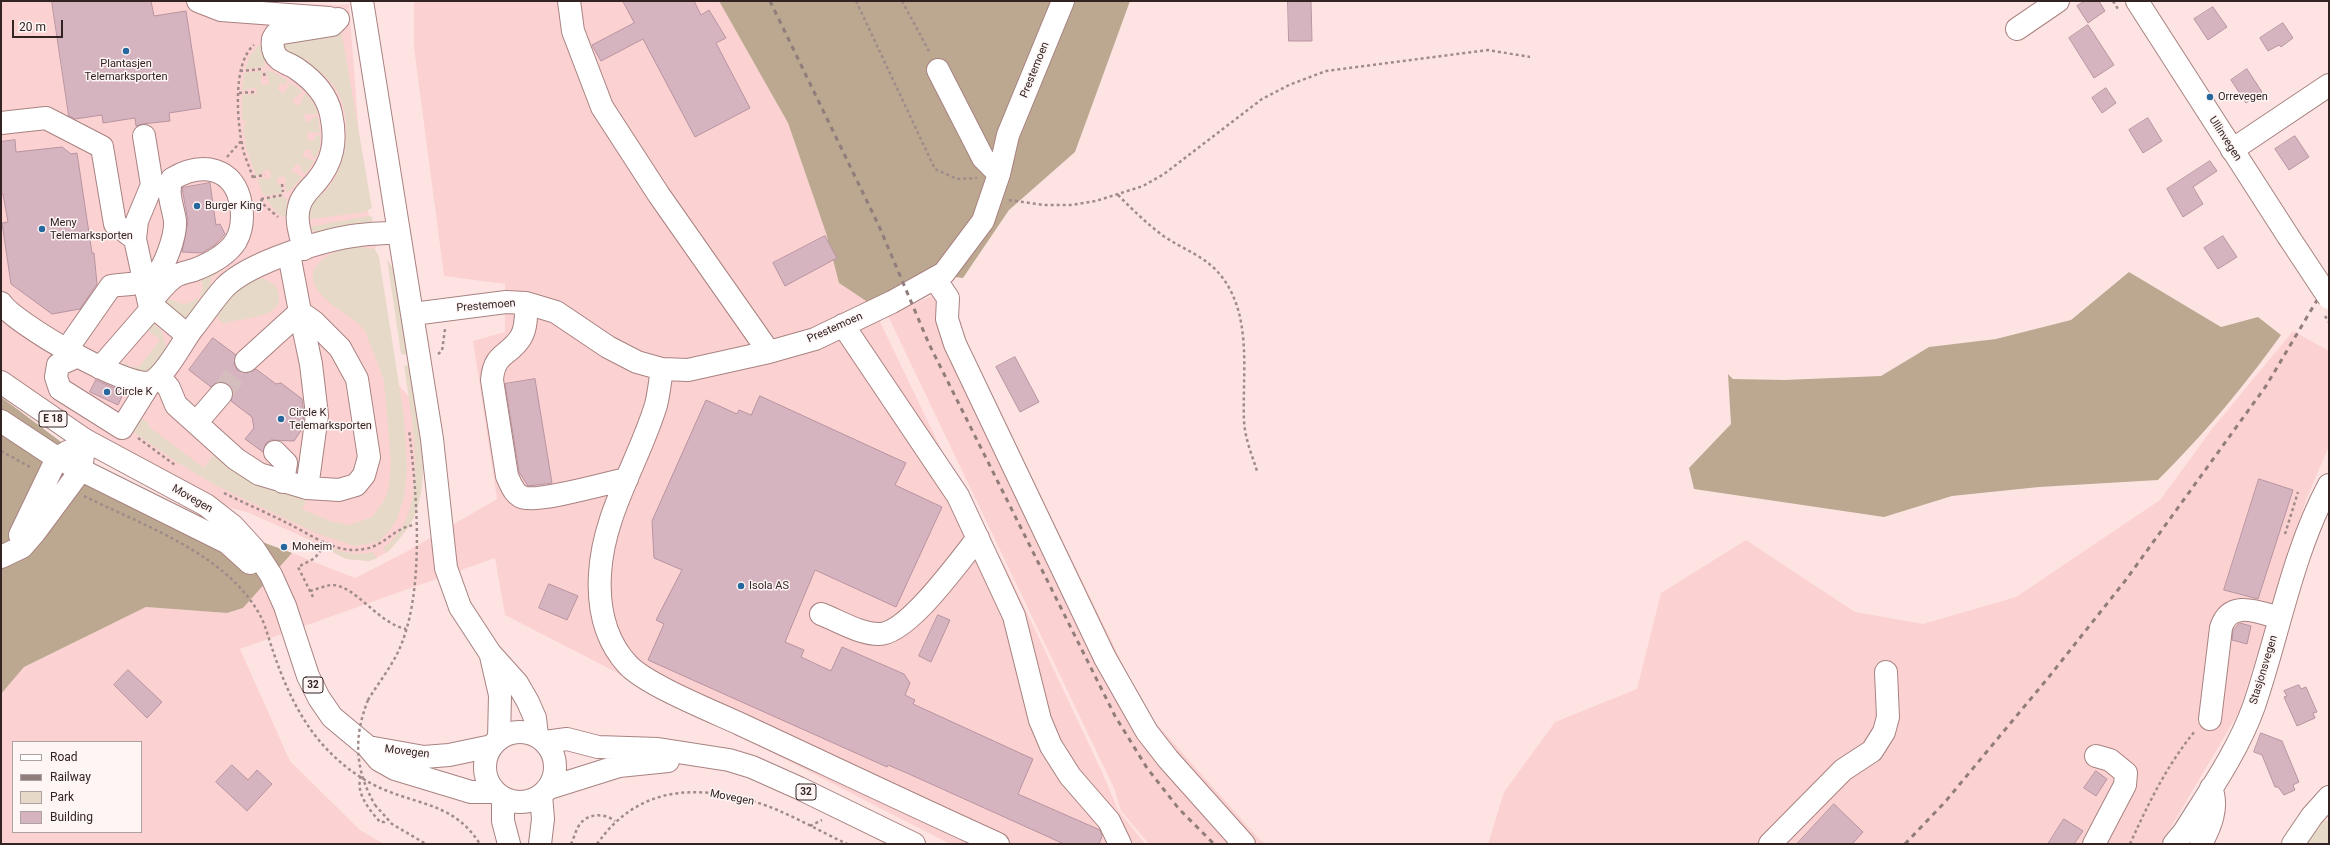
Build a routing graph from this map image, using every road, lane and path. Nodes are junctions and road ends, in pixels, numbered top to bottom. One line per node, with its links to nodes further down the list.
1 (198, 1): 9 (main road)
2 (569, 1): 49 (main road)
3 (856, 1): 22 (path)
4 (902, 1): 14 (path)
5 (1063, 1): 22 (main road, Prestemoen)
6 (2058, 1): 10 (main road)
7 (2137, 1): 21 (main road, Ullinvegen)
8 (363, 8): 9 (main road); 34 (main road)
9 (338, 19): 11 (main road)
10 (2018, 29)
11 (276, 34): 15 (path); 33 (main road)
12 (1530, 57): 29 (path)
13 (264, 68): 15 (path)
14 (938, 70): 22 (main road)
15 (240, 71): 18 (path)
16 (2329, 85): 21 (main road)
17 (254, 92): 18 (path)
18 (239, 93): 24 (path)
19 (1, 123): 35 (main road)
20 (144, 136): 35 (main road)
21 (2232, 150): 39 (main road, Ullinvegen, bridge)
22 (999, 174): 31 (main road, Prestemoen)
23 (265, 175): 24 (path)
24 (253, 177): 25 (path)
25 (255, 184)
26 (282, 184): 28 (path)
27 (258, 192): 32 (path)
28 (284, 195): 30 (path); 32 (path)
29 (1118, 195): 31 (path); 69 (path)
30 (288, 197)
31 (991, 198): 37 (main road, Prestemoen)
32 (261, 199): 33 (path)
33 (298, 226): 36 (main road)
34 (399, 232): 36 (main road); 45 (main road)
35 (135, 239): 38 (main road)
36 (296, 252): 44 (main road); 47 (main road)
37 (935, 279): 46 (main road, Prestemoen); 108 (main road)
38 (144, 281): 42 (main road); 42 (main road); 48 (main road)
39 (2329, 298)
40 (1, 303): 48 (main road)
41 (526, 303): 43 (main road, Prestemoen); 53 (main road, Prestemoen); 70 (main road)
42 (151, 305): 47 (main road); 52 (main road)
43 (443, 310): 45 (main road, Prestemoen); 50 (path)
44 (300, 312): 51 (main road); 73 (main road); 73 (main road)
45 (413, 314): 84 (main road)
46 (843, 325): 49 (main road, Prestemoen); 75 (main road)
47 (188, 335): 54 (main road)
48 (73, 352): 52 (main road); 61 (main road)
49 (769, 352): 53 (main road, Prestemoen)
50 (436, 355)
51 (246, 361)
52 (100, 368): 54 (main road)
53 (662, 369): 70 (main road)
54 (155, 379): 60 (main road); 61 (main road)
55 (1, 382): 58 (main road, E 18)
56 (1, 388): 58 (main road, E 18)
57 (221, 394): 60 (main road)
58 (21, 398): 62 (main road, E 18)
59 (1, 421): 65 (main road, Movegen)
60 (196, 423): 71 (main road)
61 (122, 428): 66 (path)
62 (85, 440): 65 (main road); 68 (main road); 80 (main road, Movegen / 32)
63 (1, 451): 67 (path)
64 (275, 452): 71 (main road)
65 (57, 458): 68 (main road, Movegen / 32); 77 (main road)
66 (176, 466)
67 (33, 469)
68 (81, 470): 77 (main road); 80 (main road, Movegen / 32)
69 (1257, 471)
70 (627, 479): 106 (main road)
71 (283, 482): 73 (main road)
72 (2329, 485): 82 (main road, Stasjonsvegen)
73 (307, 488)
74 (222, 492): 76 (path)
75 (978, 538): 81 (main road); 107 (main road)
76 (326, 543): 78 (path); 83 (path)
77 (3, 557)
78 (310, 591): 79 (path); 83 (path)
79 (313, 597)
80 (285, 606): 89 (main road, Movegen / 32)
81 (822, 614)
82 (2280, 618): 86 (main road); 93 (main road, Stasjonsvegen)
83 (406, 629): 97 (path, bridge)
84 (490, 653): 87 (main road); 88 (main road)
85 (1886, 672): 109 (main road)
86 (2210, 719): 111 (path)
87 (541, 739): 88 (main road, 32); 90 (main road, 32); 94 (main road)
88 (496, 742): 89 (main road, Movegen / 32); 95 (main road)
89 (368, 747): 95 (main road, Movegen / 32)
90 (693, 756): 94 (main road, 32); 105 (main road, 32)
91 (2096, 756): 110 (main road)
92 (361, 776): 97 (path)
93 (2211, 788): 112 (main road, Stasjonsvegen); 113 (main road)
94 (545, 792): 95 (main road, 32); 101 (main road)
95 (500, 795): 100 (main road)
96 (2329, 797): 114 (main road)
97 (387, 819): 99 (path)
98 (615, 821): 102 (path); 103 (path, Movegen); 104 (path, Movegen)
99 (426, 844)
100 (509, 844)
101 (540, 844)
102 (571, 844)
103 (597, 844)
104 (847, 844)
105 (914, 844)
106 (998, 844)
107 (1120, 844)
108 (1244, 844)
109 (1770, 844)
110 (2094, 844)
111 (2130, 844)
112 (2174, 844)
113 (2200, 844)
114 (2293, 844)

